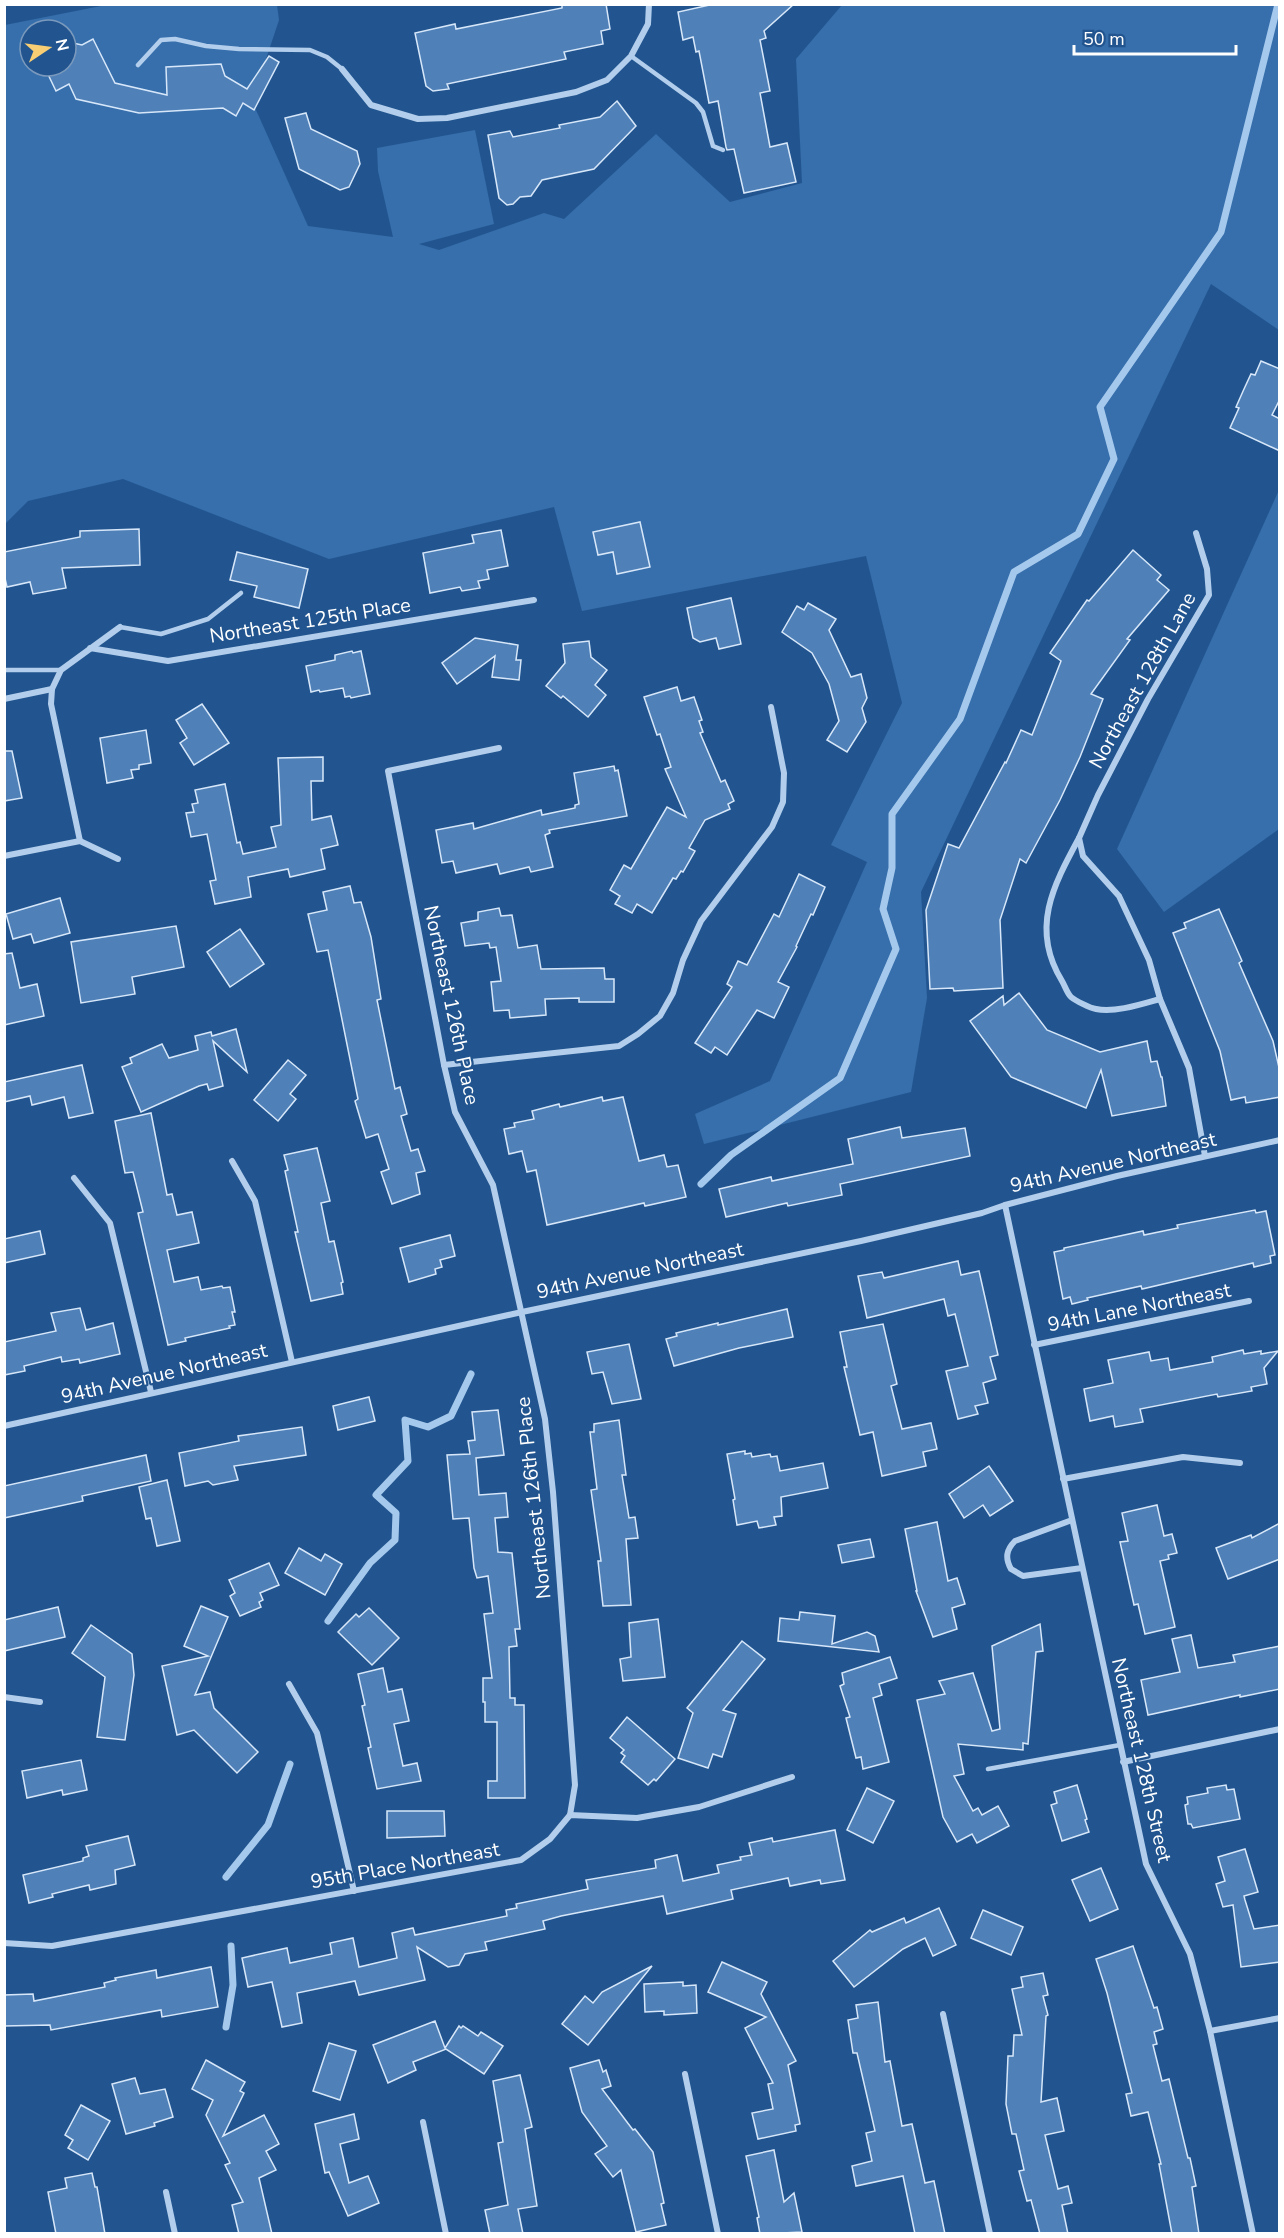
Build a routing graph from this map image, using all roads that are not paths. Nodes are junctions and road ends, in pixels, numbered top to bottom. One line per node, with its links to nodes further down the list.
1 (649, 4): 2 (street)
2 (631, 56): 4 (street); 5 (lane)
3 (138, 65): 4 (lane)
4 (342, 69)
5 (723, 150)
6 (1196, 533): 17 (street, Northeast 128th Lane)
7 (241, 593): 9 (lane)
8 (534, 600): 10 (street, Northeast 125th Place)
9 (120, 627): 10 (street)
10 (90, 648): 12 (street)
11 (4, 670): 12 (lane)
12 (61, 670): 13 (street)
13 (52, 689): 14 (street); 18 (street)
14 (4, 699)
15 (771, 707): 22 (street)
16 (499, 748): 22 (street, Northeast 126th Place)
17 (1079, 838): 21 (street); 21 (street, Northeast 128th Lane)
18 (80, 841): 19 (street); 20 (street)
19 (4, 856)
20 (118, 859)
21 (1160, 999): 24 (street)
22 (444, 1065): 29 (street, Northeast 126th Place)
23 (1280, 1140): 24 (street, 94th Avenue Northeast)
24 (1205, 1156): 27 (street, 94th Avenue Northeast)
25 (232, 1161): 31 (street)
26 (74, 1178): 32 (street)
27 (1005, 1205): 29 (street, 94th Avenue Northeast); 30 (street, Northeast 128th Street)
28 (1250, 1301): 30 (street, 94th Lane Northeast)
29 (522, 1312): 31 (street, 94th Avenue Northeast); 46 (street, Northeast 126th Place)
30 (1034, 1345): 35 (street, Northeast 128th Street)
31 (292, 1362): 32 (street, 94th Avenue Northeast)
32 (151, 1392): 33 (street, 94th Avenue Northeast)
33 (4, 1426)
34 (1240, 1463): 35 (street)
35 (1063, 1479): 36 (street, Northeast 128th Street)
36 (1072, 1520): 37 (street, Northeast 128th Street); 37 (street)
37 (1082, 1568): 42 (street, Northeast 128th Street)
38 (288, 1684): 47 (street)
39 (4, 1697): 40 (street)
40 (40, 1702)
41 (1280, 1729): 43 (street)
42 (1120, 1745): 43 (street, Northeast 128th Street); 44 (lane)
43 (1123, 1762): 51 (street, Northeast 128th Street)
44 (988, 1769)
45 (792, 1777): 46 (street)
46 (570, 1815): 47 (street, 95th Place Northeast)
47 (354, 1891): 48 (street, 95th Place Northeast)
48 (4, 1943)
49 (943, 2014): 58 (street)
50 (1280, 2018): 51 (street)
51 (1209, 2031): 59 (street, Northeast 128th Street)
52 (685, 2074): 57 (street)
53 (423, 2122): 56 (street)
54 (166, 2192): 55 (street)
55 (174, 2234)
56 (446, 2234)
57 (718, 2234)
58 (990, 2234)
59 (1253, 2234)

